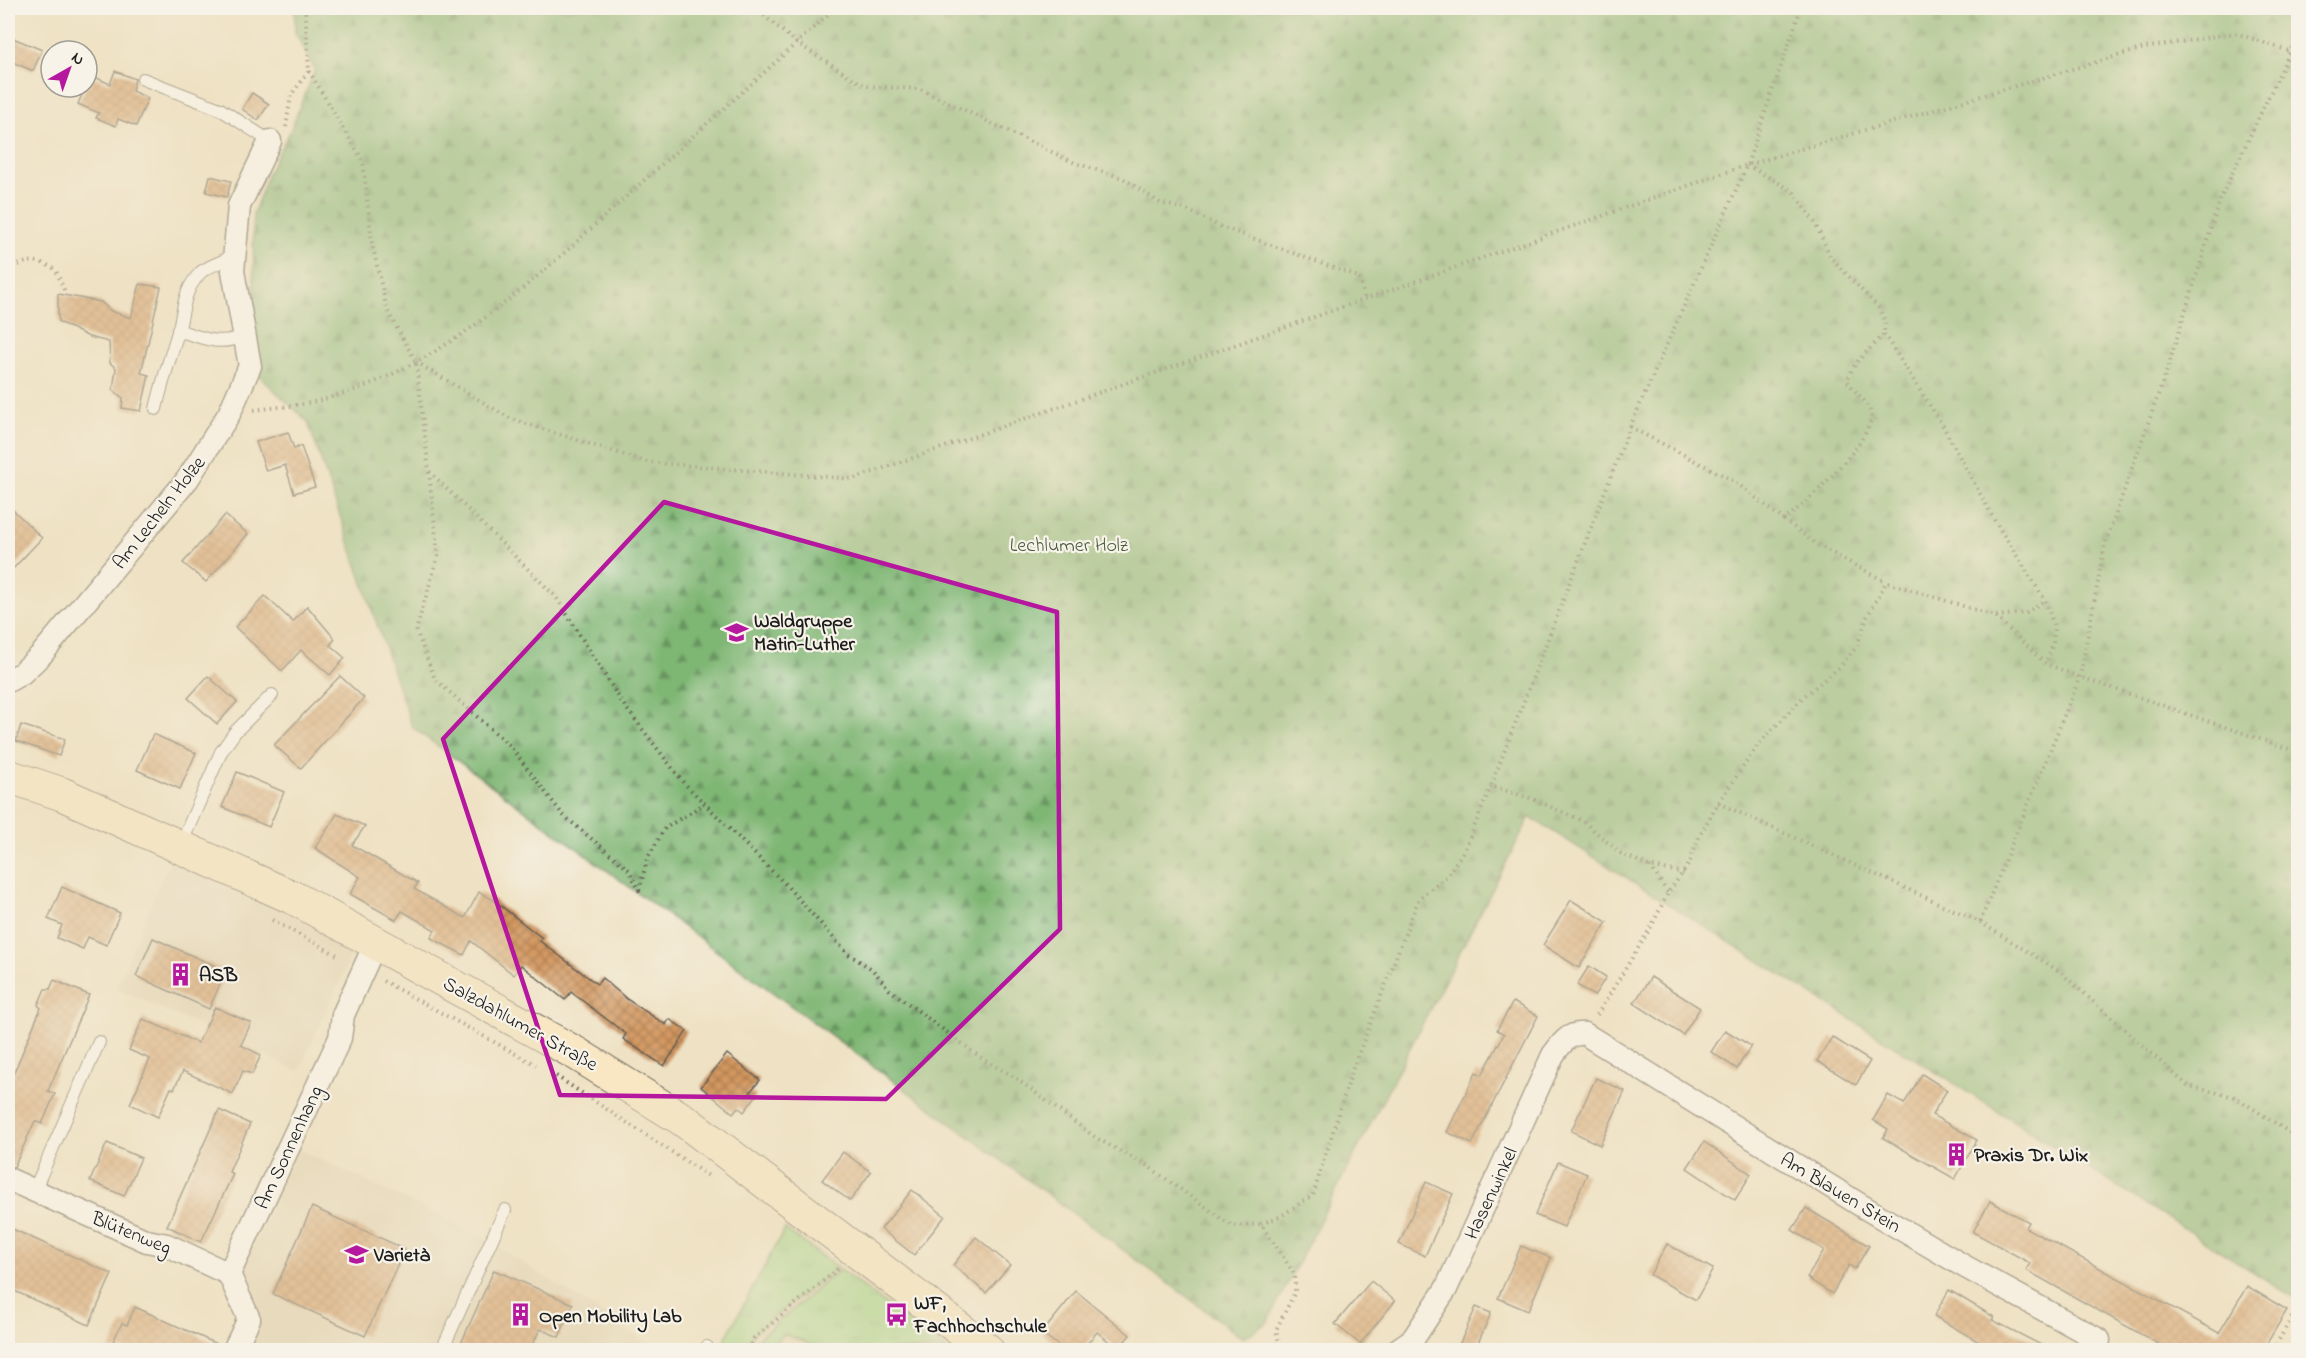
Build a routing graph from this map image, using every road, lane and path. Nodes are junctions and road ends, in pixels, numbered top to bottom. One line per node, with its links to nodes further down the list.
1 (305, 8): 9 (path)
2 (748, 8): 6 (path)
3 (835, 8): 6 (path)
4 (1801, 8): 12 (path)
5 (2298, 35): 7 (path)
6 (797, 43): 16 (path); 20 (path)
7 (2289, 51): 8 (path); 12 (path); 30 (path)
8 (2298, 70)
9 (309, 71): 11 (path); 20 (path)
10 (143, 79): 11 (lane)
11 (270, 141): 13 (street, Am Lecheln Holze)
12 (1747, 165): 16 (path); 18 (path); 23 (path)
13 (235, 255): 17 (lane); 19 (street, Am Lecheln Holze)
14 (8, 271): 15 (path)
15 (65, 292)
16 (1365, 299): 20 (path)
17 (178, 330): 19 (lane); 21 (lane)
18 (1884, 334): 25 (path); 27 (path)
19 (245, 335): 22 (street, Am Lecheln Holze)
20 (416, 362): 22 (path); 24 (path)
21 (156, 409)
22 (229, 414): 31 (street, Am Lecheln Holze)
23 (1630, 427): 25 (path); 35 (path)
24 (429, 471): 37 (path); 37 (path)
25 (1784, 520): 26 (path)
26 (1886, 582): 28 (path); 36 (path)
27 (2044, 600): 28 (path); 29 (path)
28 (1995, 616): 29 (path)
29 (2046, 663): 30 (path)
30 (2080, 677): 33 (path); 43 (path)
31 (8, 681)
32 (272, 695): 38 (lane)
33 (2298, 752)
34 (8, 776): 38 (main road, Salzdahlumer Straße)
35 (1491, 786): 39 (path); 52 (path)
36 (1718, 803): 40 (path); 43 (path)
37 (704, 804): 52 (path)
38 (180, 846): 44 (main road, Salzdahlumer Straße)
39 (1649, 866): 40 (path); 41 (path)
40 (1684, 873): 41 (path)
41 (1668, 893): 45 (path)
42 (271, 920): 44 (path)
43 (1980, 922): 47 (path)
44 (370, 956): 49 (path); 54 (street, Am Sonnenhang); 57 (main road, Salzdahlumer Straße)
45 (1581, 1034): 56 (street, Am Blauen Stein); 62 (street, Hasenwinkel)
46 (99, 1042): 50 (lane)
47 (2298, 1138)
48 (8, 1179): 50 (street, Blütenweg)
49 (714, 1179)
50 (34, 1191): 54 (street, Blütenweg)
51 (505, 1210): 59 (lane)
52 (1261, 1224): 61 (path)
53 (830, 1261): 60 (path)
54 (229, 1274): 58 (street)
55 (2298, 1307): 63 (path)
56 (2103, 1347)
57 (979, 1348)
58 (234, 1350)
59 (442, 1350)
60 (749, 1350)
61 (1281, 1350)
62 (1397, 1350)
63 (2273, 1350)

